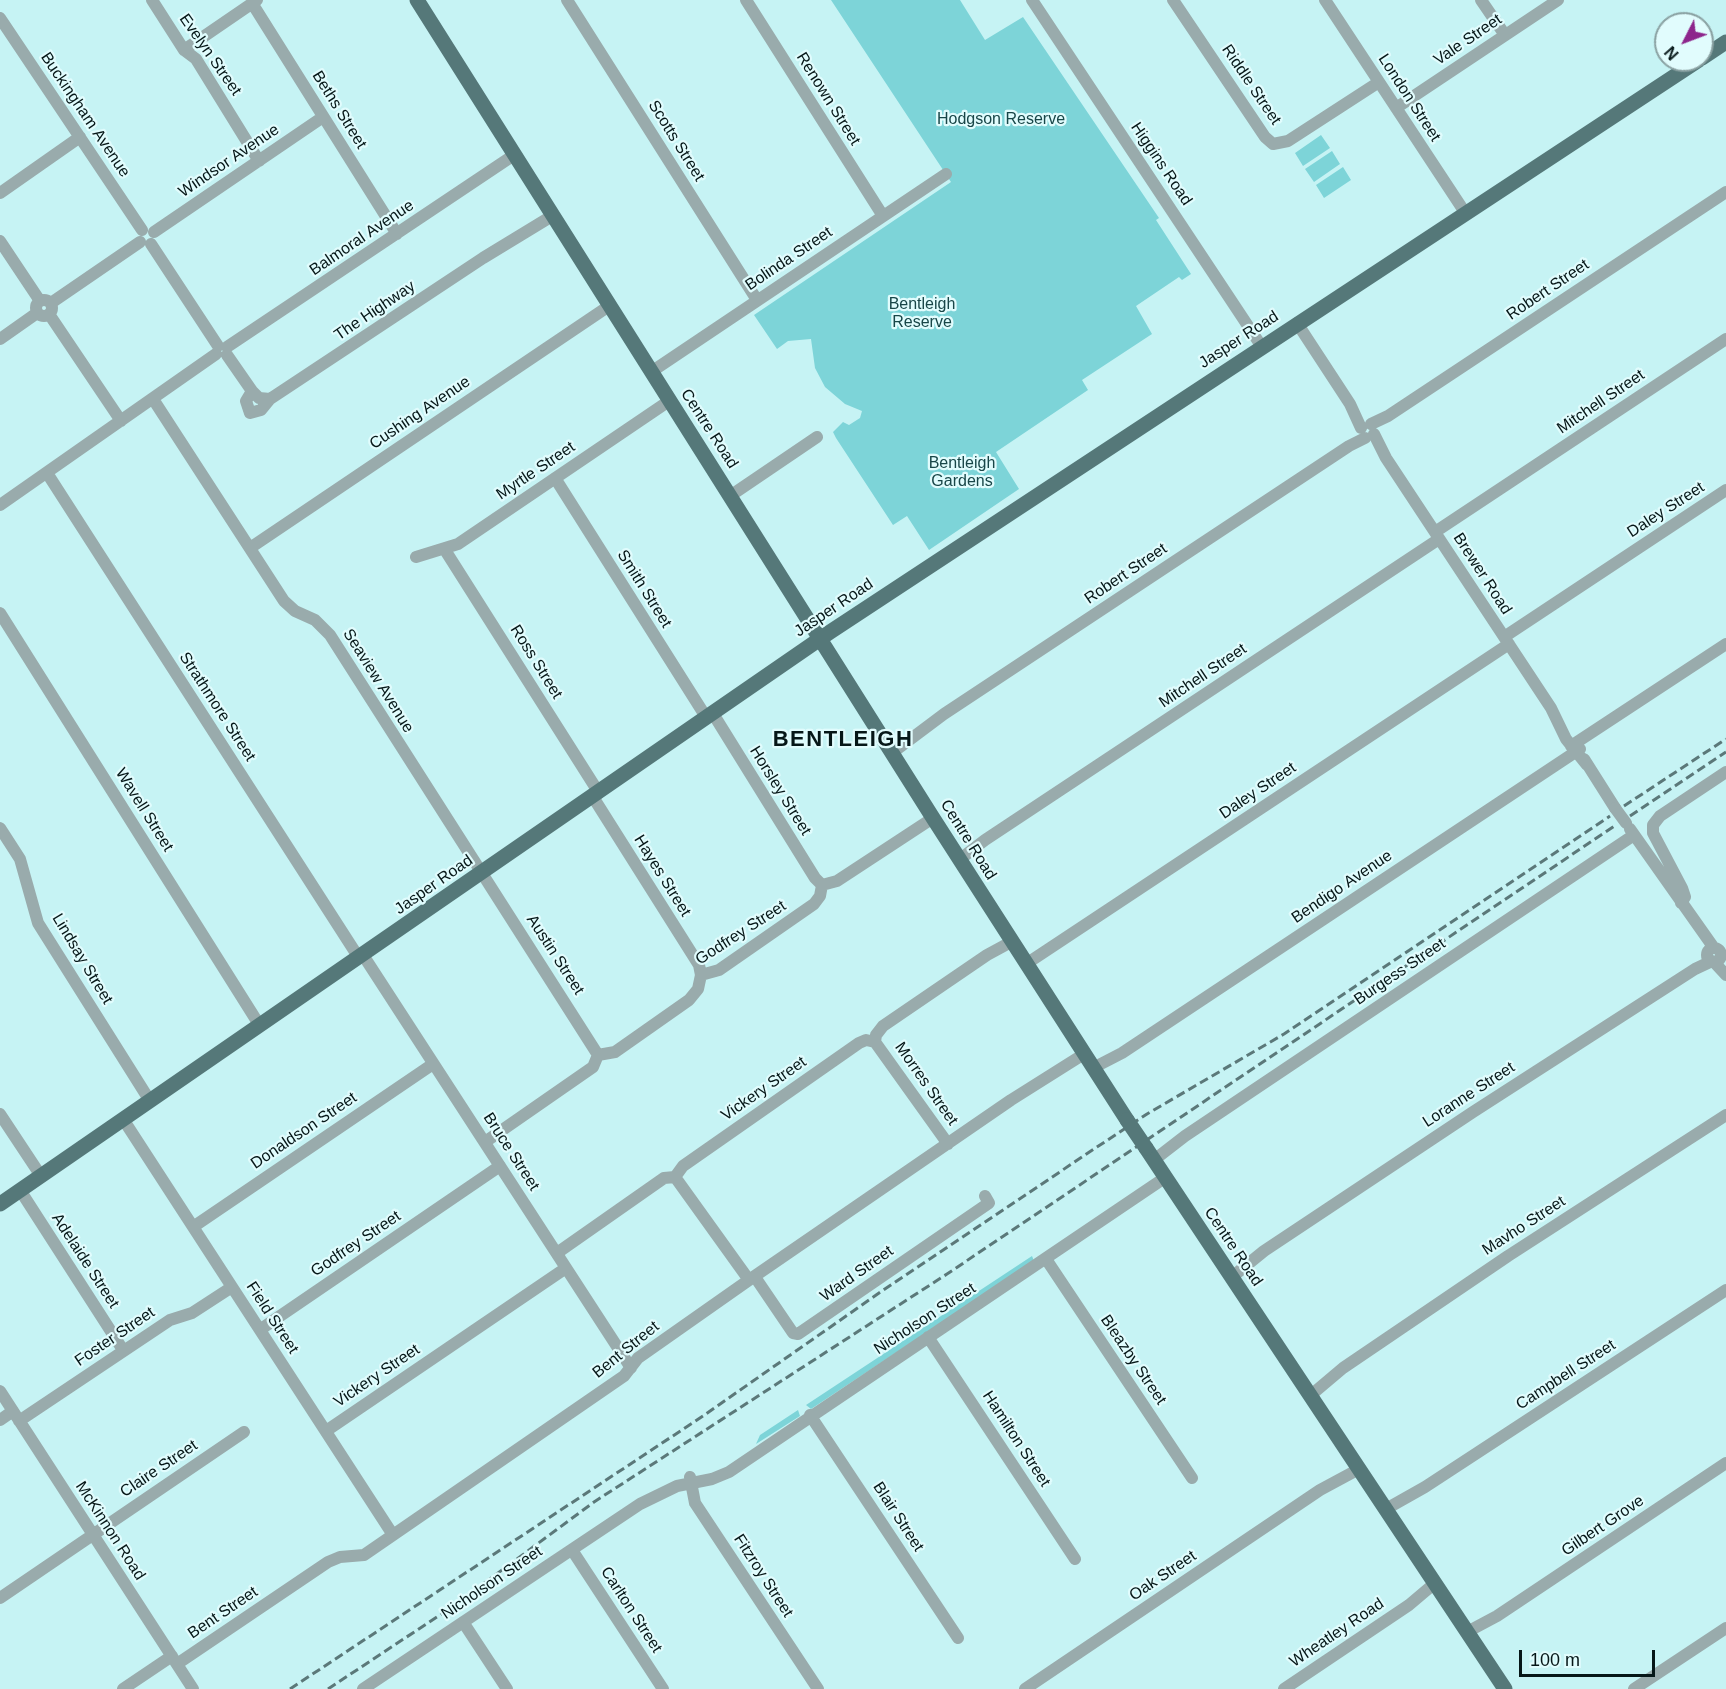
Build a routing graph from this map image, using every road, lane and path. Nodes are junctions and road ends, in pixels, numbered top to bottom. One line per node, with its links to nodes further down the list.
1 (152, 0): 13 (street, Evelyn Street)
2 (417, 0): 19 (main road, Centre Road)
3 (567, 0): 30 (street, Scotts Street)
4 (746, 0): 26 (street, Renown Street)
5 (1032, 0): 36 (street, Higgins Road)
6 (1173, 0): 15 (street, Riddle Street)
7 (1325, 0): 15 (street, London Street)
8 (1481, 0): 12 (street)
9 (1558, 0): 12 (street, Vale Street)
10 (255, 2): 13 (street); 17 (street, Beths Street)
11 (0, 18): 18 (street, Buckingham Avenue)
12 (1505, 35): 16 (street, Vale Street)
13 (184, 50): 20 (street, Evelyn Street)
14 (1681, 72): 24 (main road, Jasper Road)
15 (1379, 82): 16 (street, London Street)
16 (1396, 108): 24 (street, London Street)
17 (323, 117): 20 (street, Windsor Avenue); 27 (street, Beths Street)
18 (80, 137): 23 (street); 28 (street, Buckingham Avenue)
19 (514, 155): 25 (main road, Centre Road); 27 (street, Balmoral Avenue)
20 (259, 161): 28 (street, Windsor Avenue)
21 (946, 174): 26 (street, Bolinda Street)
22 (1726, 192): 44 (street, Robert Street)
23 (0, 193)
24 (1466, 214): 33 (main road, Jasper Road)
25 (552, 216): 31 (main road, Centre Road); 41 (street, The Highway)
26 (883, 216): 30 (street, Bolinda Street)
27 (398, 234): 37 (street, Balmoral Avenue)
28 (147, 237): 32 (street, Windsor Avenue); 37 (street, Buckingham Avenue)
29 (0, 241): 32 (street)
30 (757, 300): 38 (street, Bolinda Street)
31 (609, 306): 38 (main road, Centre Road); 52 (street, Cushing Avenue)
32 (44, 308): 34 (street, Windsor Avenue); 43 (street)
33 (1297, 323): 36 (main road, Jasper Road); 44 (street, Brewer Road)
34 (0, 339)
35 (1726, 339): 51 (street, Mitchell Street)
36 (1262, 347): 56 (main road, Jasper Road)
37 (222, 350): 39 (street); 40 (street, Balmoral Avenue)
38 (651, 372): 42 (main road, Centre Road)
39 (252, 391): 41 (street); 41 (street, The Highway)
40 (153, 399): 43 (street, Balmoral Avenue); 52 (street, Seaview Avenue)
41 (270, 399)
42 (669, 401): 47 (street, Myrtle Street); 49 (main road, Centre Road)
43 (121, 421): 46 (street, Balmoral Avenue)
44 (1368, 431): 51 (street, Brewer Road); 61 (street, Robert Street)
45 (817, 437): 49 (street)
46 (47, 473): 50 (street, Balmoral Avenue); 73 (street, Strathmore Street)
47 (555, 478): 53 (street, Myrtle Street); 59 (street, Smith Street)
48 (1726, 490): 57 (street, Daley Street)
49 (730, 496): 56 (main road, Centre Road)
50 (0, 505)
51 (1437, 536): 57 (street, Brewer Road); 67 (street, Mitchell Street)
52 (250, 548): 68 (street, Seaview Avenue)
53 (445, 550): 54 (street, Myrtle Street); 63 (street, Ross Street)
54 (416, 557)
55 (0, 613): 78 (street, Wavell Street)
56 (820, 639): 59 (main road, Jasper Road); 61 (main road, Centre Road)
57 (1506, 641): 60 (street, Brewer Road); 74 (street, Daley Street)
58 (1726, 644): 60 (street, Bendigo Avenue)
59 (709, 715): 63 (main road, Jasper Road); 69 (street, Horsley Street)
60 (1576, 747): 66 (street, Brewer Road, bridge); 83 (street, Bendigo Avenue)
61 (890, 750): 64 (main road, Centre Road)
62 (1726, 772): 70 (street)
63 (596, 795): 68 (main road, Jasper Road); 76 (street, Hayes Street)
64 (933, 818): 67 (main road, Centre Road); 69 (street)
65 (0, 828): 84 (street, Lindsay Street)
66 (1634, 835): 70 (street, Brewer Road); 90 (street, Burgess Street)
67 (958, 858): 71 (main road, Centre Road)
68 (481, 874): 73 (main road, Jasper Road); 81 (street, Austin Street)
69 (822, 885): 76 (street, Godfrey Street)
70 (1681, 903): 72 (street, Brewer Road)
71 (1010, 939): 74 (main road, Centre Road); 79 (street)
72 (1717, 953): 75 (street, Brewer Road); 77 (street, Brewer Road); 102 (street, Loranne Street)
73 (361, 957): 78 (main road, Jasper Road); 82 (street, Bruce Street)
74 (1026, 964): 80 (main road, Centre Road)
75 (1726, 970)
76 (701, 975): 81 (street, Godfrey Street)
77 (1726, 975)
78 (260, 1026): 84 (main road, Jasper Road)
79 (875, 1042): 89 (street, Morres Street); 93 (street, Vickery Street)
80 (1082, 1051): 83 (main road, Centre Road); 89 (street, Bent Street)
81 (598, 1055): 88 (street, Godfrey Street)
82 (433, 1064): 88 (street, Bruce Street); 98 (street, Donaldson Street)
83 (1095, 1071): 90 (main road, Centre Road, bridge)
84 (150, 1101): 87 (main road, Jasper Road)
85 (0, 1114): 92 (street)
86 (1726, 1115): 111 (street, Mavho Street)
87 (123, 1119): 92 (main road, Jasper Road); 98 (street, Field Street)
88 (485, 1142): 91 (street, Bruce Street)
89 (948, 1144): 103 (street, Bent Street)
90 (1150, 1154): 94 (main road, Centre Road)
91 (500, 1166): 99 (street, Bruce Street); 106 (street, Godfrey Street)
92 (41, 1176): 95 (main road, Jasper Road)
93 (675, 1177): 99 (street, Vickery Street); 103 (street, Ward Street)
94 (1167, 1180): 100 (street, Nicholson Street); 102 (main road, Centre Road)
95 (20, 1190): 97 (main road, Jasper Road); 108 (street, Adelaide Street)
96 (985, 1196): 103 (street, Ward Street)
97 (0, 1204)
98 (193, 1227): 104 (street, Field Street)
99 (557, 1253): 101 (street, Bruce Street)
100 (1047, 1259): 107 (street, Nicholson Street); 119 (street, Bleazby Street)
101 (566, 1268): 109 (street, Bruce Street); 115 (street, Vickery Street)
102 (1230, 1274): 111 (main road, Centre Road)
103 (752, 1279): 109 (street, Bent Street)
104 (232, 1287): 106 (street, Field Street); 108 (street, Foster Street)
105 (1726, 1290): 121 (street, Campbell Street)
106 (261, 1329): 115 (street, Field Street)
107 (928, 1337): 112 (street, Nicholson Street); 125 (street, Hamilton Street)
108 (123, 1350): 113 (street, Foster Street)
109 (631, 1368): 123 (street, Bent Street)
110 (0, 1391): 113 (street, McKinnon Road)
111 (1308, 1391): 118 (main road, Centre Road)
112 (810, 1415): 120 (street, Nicholson Street); 131 (street, Blair Street)
113 (16, 1416): 114 (street, Foster Street); 122 (street, McKinnon Road)
114 (0, 1420)
115 (326, 1431): 123 (street, Field Street)
116 (244, 1432): 122 (street, Claire Street)
117 (1726, 1463): 130 (street, Gilbert Grove)
118 (1357, 1466): 121 (main road, Centre Road); 139 (street, Oak Street)
119 (1192, 1478)
120 (691, 1480): 124 (street, Nicholson Street); 138 (street, Fitzroy Street)
121 (1387, 1512): 126 (main road, Centre Road)
122 (92, 1533): 127 (street, Claire Street); 132 (street, McKinnon Road)
123 (393, 1535): 132 (street, Bent Street)
124 (572, 1550): 128 (street, Nicholson Street); 137 (street, Carlton Street)
125 (1075, 1559)
126 (1437, 1586): 130 (main road, Centre Road); 140 (street, Wheatley Road)
127 (0, 1598)
128 (463, 1622): 135 (street, Nicholson Street); 136 (street)
129 (1726, 1628): 142 (street)
130 (1469, 1635): 141 (main road, Centre Road)
131 (958, 1638)
132 (174, 1660): 133 (street, Bent Street); 134 (street, McKinnon Road)
133 (123, 1689)
134 (194, 1689)
135 (363, 1689)
136 (507, 1689)
137 (663, 1689)
138 (818, 1689)
139 (1025, 1689)
140 (1284, 1689)
141 (1505, 1689)
142 (1634, 1689)

